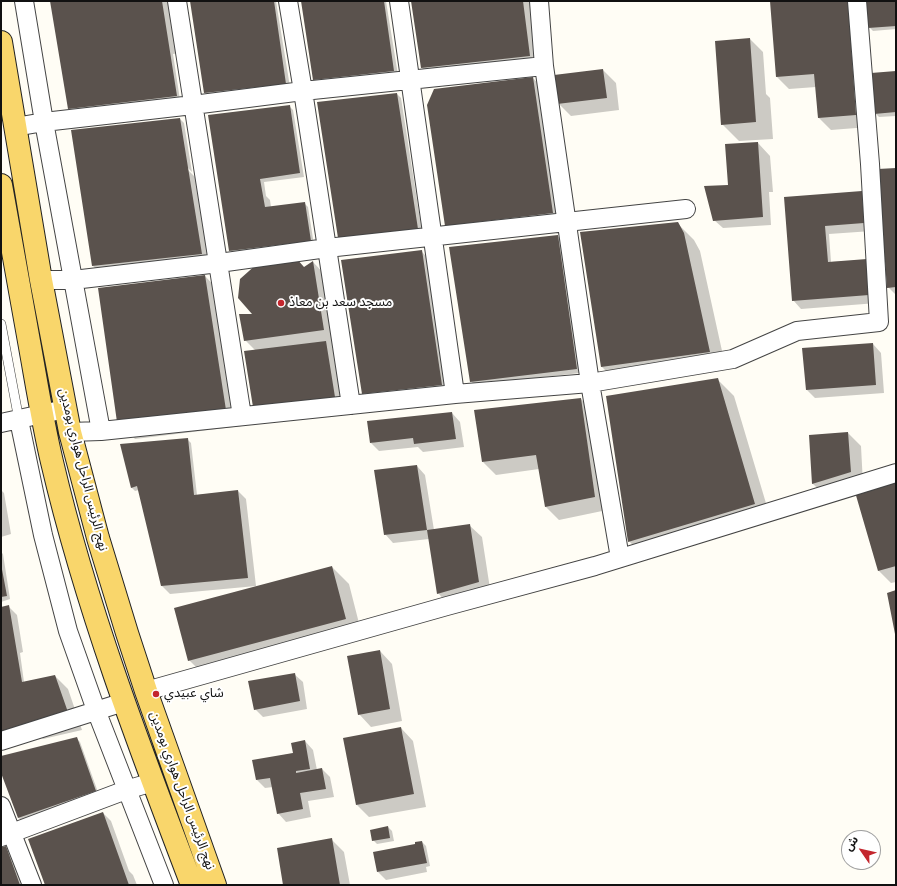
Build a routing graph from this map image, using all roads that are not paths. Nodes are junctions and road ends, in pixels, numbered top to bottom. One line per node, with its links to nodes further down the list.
1 (24, 1): 13 (street)
2 (177, 1): 12 (street)
3 (288, 1): 10 (street)
4 (399, 1): 9 (street)
5 (539, 1): 8 (street)
6 (857, 1): 24 (street)
7 (1, 42): 11 (main road, نهج الرئيس الراحل هواري بومدين)
8 (544, 66): 9 (street); 17 (street)
9 (410, 80): 10 (street); 18 (street)
10 (304, 91): 12 (street); 19 (street)
11 (5, 99): 14 (main road, نهج الرئيس الراحل هواري بومدين)
12 (193, 105): 13 (street); 20 (street)
13 (44, 122): 14 (street); 22 (street)
14 (15, 127): 21 (main road, نهج الرئيس الراحل هواري بومدين)
15 (1, 185): 28 (main road, نهج الرئيس الراحل هواري بومدين)
16 (686, 209): 17 (street)
17 (568, 222): 18 (street); 24 (street)
18 (433, 237): 19 (street); 25 (street)
19 (327, 248): 20 (street); 26 (street)
20 (219, 263): 22 (street); 29 (street)
21 (41, 280): 22 (street); 27 (main road, نهج الرئيس الراحل هواري بومدين)
22 (73, 280): 32 (street)
23 (1, 324): 30 (lane)
24 (590, 383): 25 (street); 35 (street)
25 (455, 394): 26 (street)
26 (351, 405): 29 (street)
27 (65, 409): 28 (street); 33 (main road, نهج الرئيس الراحل هواري بومدين)
28 (42, 415): 30 (street); 37 (main road, نهج الرئيس الراحل هواري بومدين)
29 (242, 416): 32 (street)
30 (19, 420): 31 (street); 38 (street)
31 (1, 423)
32 (100, 431): 33 (street)
33 (70, 432): 36 (main road, نهج الرئيس الراحل هواري بومدين)
34 (896, 473): 35 (street)
35 (620, 558): 36 (street)
36 (146, 691): 47 (main road, نهج الرئيس الراحل هواري بومدين)
37 (124, 702): 38 (street); 40 (main road, نهج الرئيس الراحل هواري بومدين)
38 (96, 710): 39 (street); 41 (street)
39 (1, 741)
40 (153, 782): 41 (street); 46 (main road, نهج الرئيس الراحل هواري بومدين)
41 (126, 790): 43 (street); 45 (street)
42 (1, 806): 43 (street)
43 (7, 835): 44 (street)
44 (32, 885)
45 (164, 885)
46 (192, 885)
47 (215, 885)

